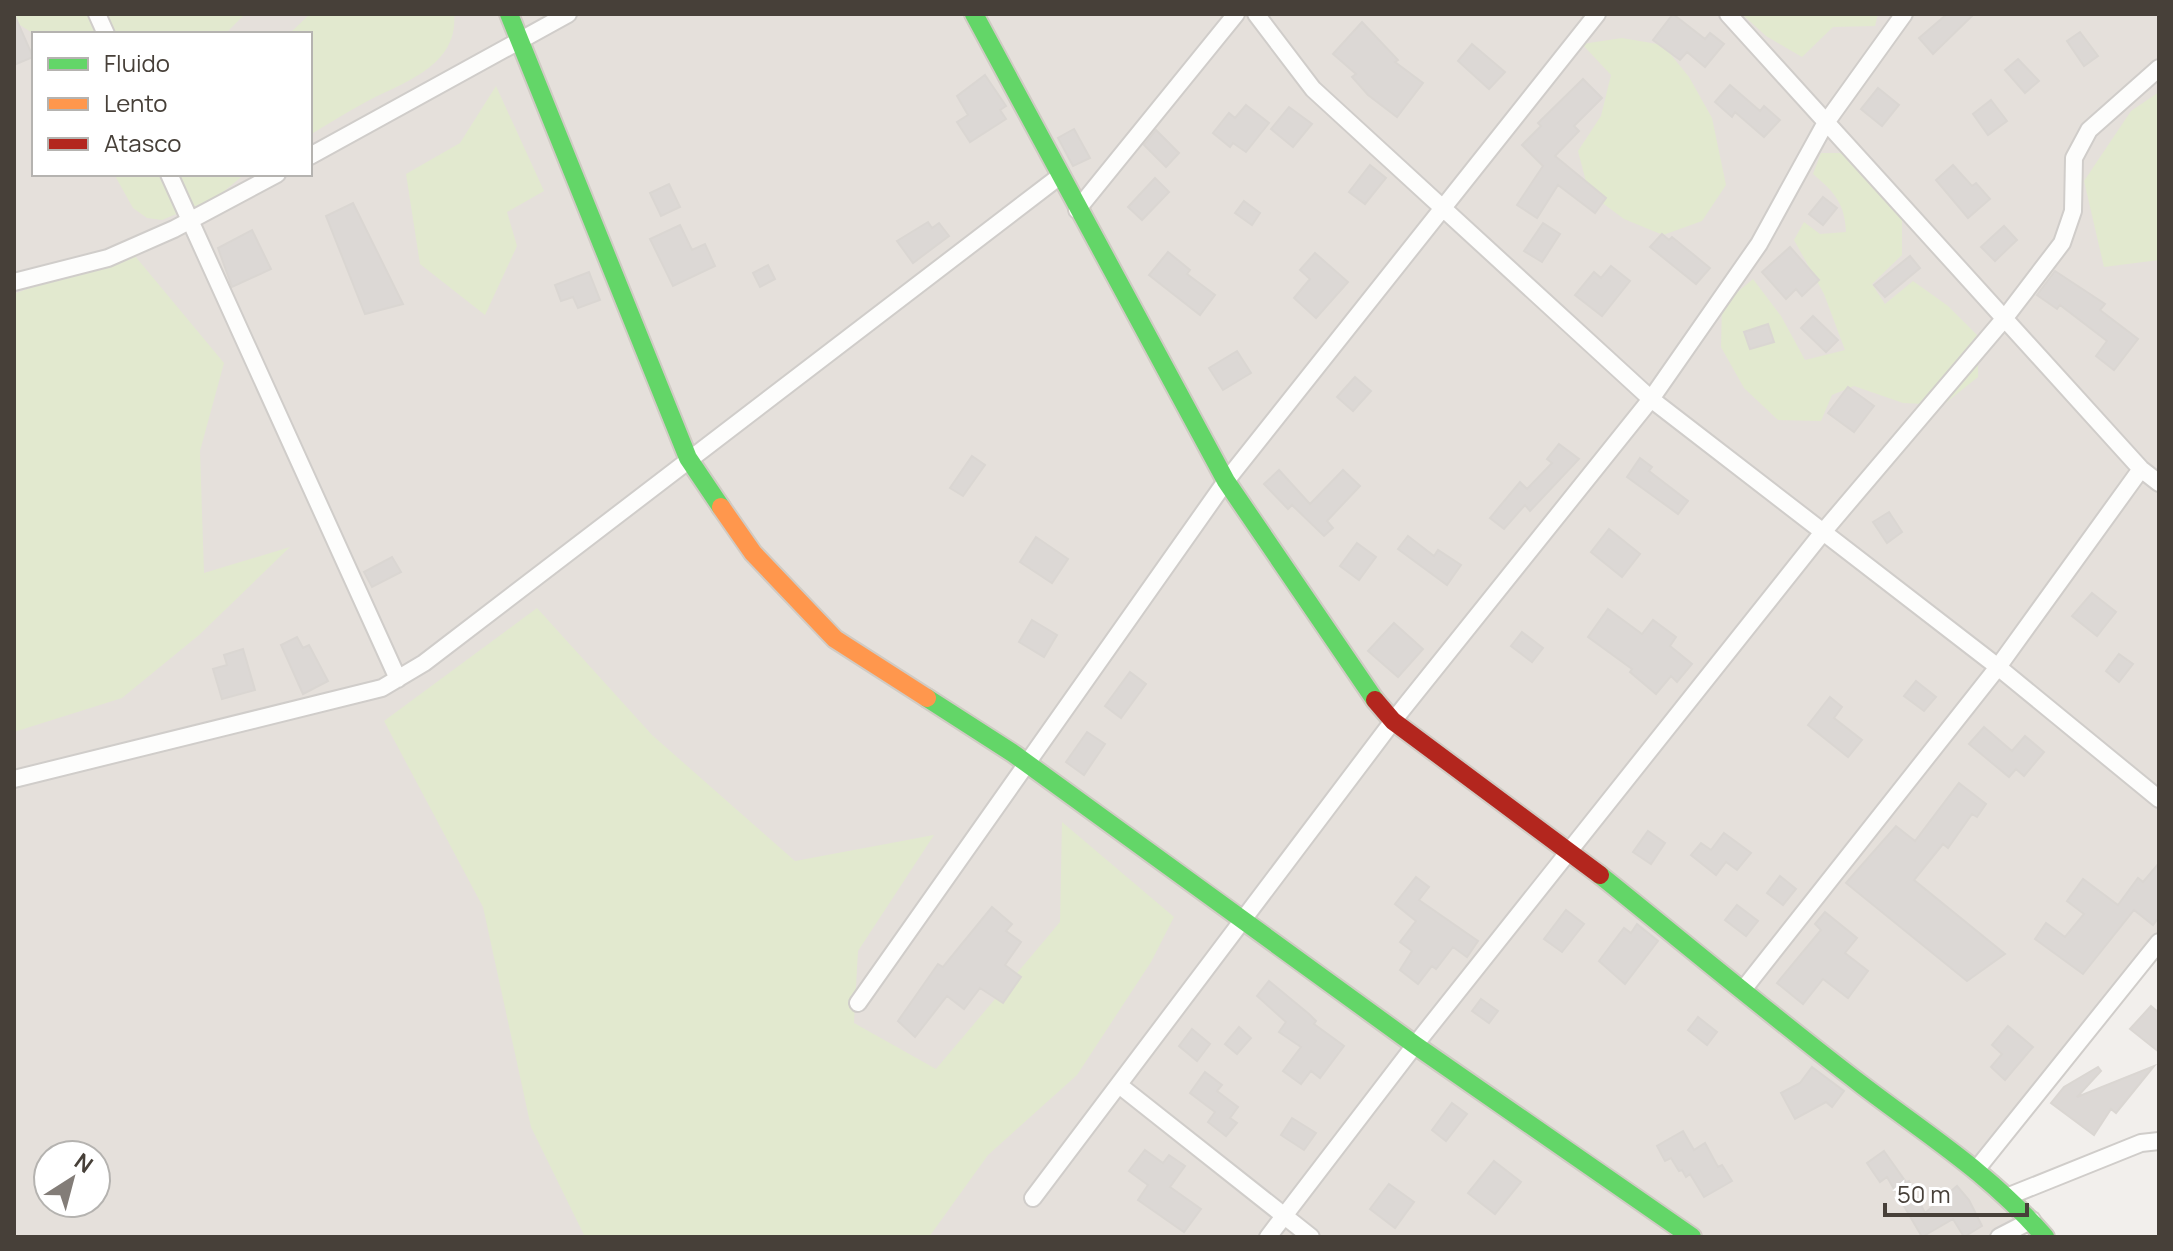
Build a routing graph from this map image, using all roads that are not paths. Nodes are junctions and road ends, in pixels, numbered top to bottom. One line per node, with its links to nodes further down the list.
1 (509, 14): 9 (street)
2 (568, 14): 9 (street)
3 (974, 14): 15 (street)
4 (1236, 14): 17 (street)
5 (1256, 14): 16 (street)
6 (1597, 14): 16 (street)
7 (1728, 14): 11 (street)
8 (1904, 14): 11 (street)
9 (519, 41): 12 (street); 22 (street)
10 (2159, 68): 20 (street)
11 (1825, 124): 20 (street); 21 (street)
12 (312, 155)
13 (170, 176): 18 (street)
14 (273, 176): 18 (street)
15 (1060, 176): 17 (street); 22 (street)
16 (1441, 207): 21 (street); 24 (street)
17 (1077, 210): 24 (street)
18 (190, 220): 19 (street); 28 (street)
19 (14, 282)
20 (2004, 319): 23 (street); 26 (street)
21 (1651, 399): 26 (street); 29 (street)
22 (688, 458): 28 (street); 30 (street)
23 (2141, 469): 25 (street); 27 (street)
24 (1226, 481): 29 (street); 30 (street)
25 (2159, 483)
26 (1823, 532): 27 (street); 33 (street)
27 (1998, 667): 32 (street); 36 (street)
28 (398, 679): 31 (street)
29 (1393, 721): 33 (street); 34 (street)
30 (1027, 763): 34 (street); 37 (street)
31 (14, 779)
32 (2159, 799)
33 (1571, 852): 36 (street); 38 (street)
34 (1244, 920): 38 (street); 39 (street)
35 (2159, 942): 41 (street)
36 (1742, 991): 41 (street)
37 (858, 1003)
38 (1415, 1045): 44 (street); 48 (street)
39 (1119, 1085): 43 (street); 44 (street)
40 (2159, 1141): 42 (street)
41 (1976, 1170): 42 (street)
42 (2009, 1196): 45 (street)
43 (1033, 1198)
44 (1284, 1216): 46 (street); 47 (street)
45 (2032, 1220): 49 (street); 50 (street)
46 (1268, 1237)
47 (1311, 1237)
48 (1692, 1237)
49 (1999, 1237)
50 (2045, 1237)

